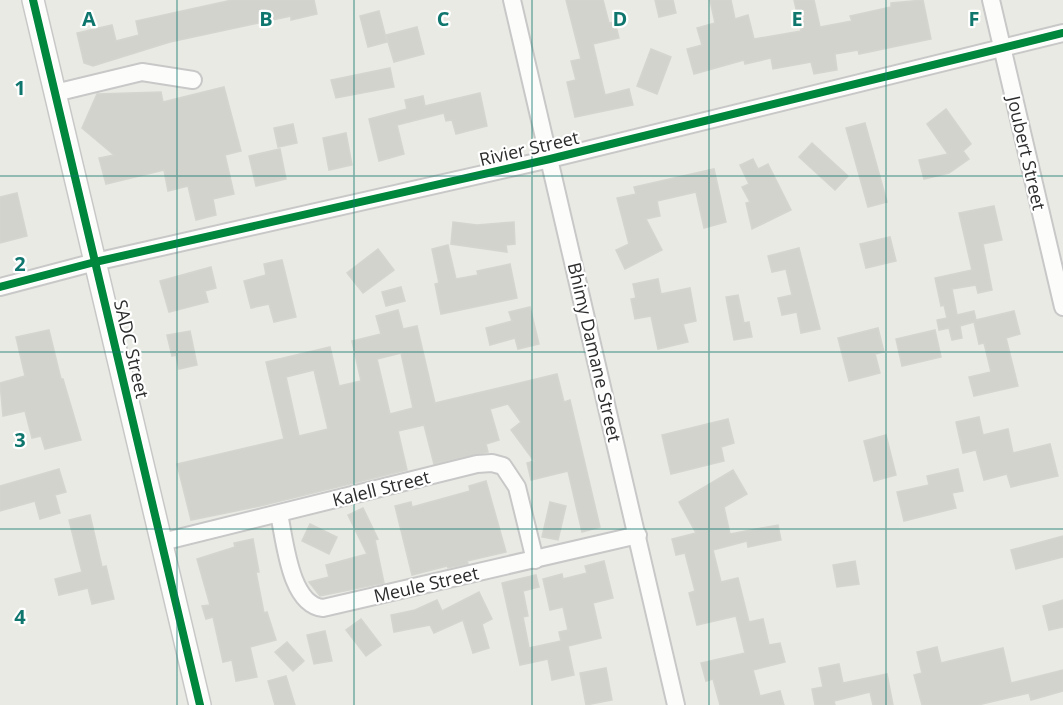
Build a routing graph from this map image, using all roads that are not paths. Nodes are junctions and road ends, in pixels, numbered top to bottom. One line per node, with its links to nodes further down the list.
1 (33, 0): 7 (street, SADC Street)
2 (512, 0): 8 (street, Bhimy Damane Street)
3 (991, 0): 5 (street, Joubert Street)
4 (1063, 33): 5 (street, Rivier Street)
5 (1003, 48): 8 (street, Rivier Street); 11 (street, Joubert Street)
6 (193, 80): 7 (street)
7 (56, 93): 9 (street, SADC Street)
8 (550, 159): 9 (street, Rivier Street); 13 (street, Bhimy Damane Street)
9 (95, 262): 10 (street, Rivier Street); 14 (street, SADC Street)
10 (0, 286)
11 (1063, 306)
12 (279, 513): 14 (street, Kalell Street); 15 (street, Meule Street); 15 (street, Kalell Street)
13 (638, 535): 15 (street, Meule Street); 17 (street, Bhimy Damane Street)
14 (162, 542): 16 (street, SADC Street)
15 (535, 560)
16 (200, 705)
17 (676, 705)

